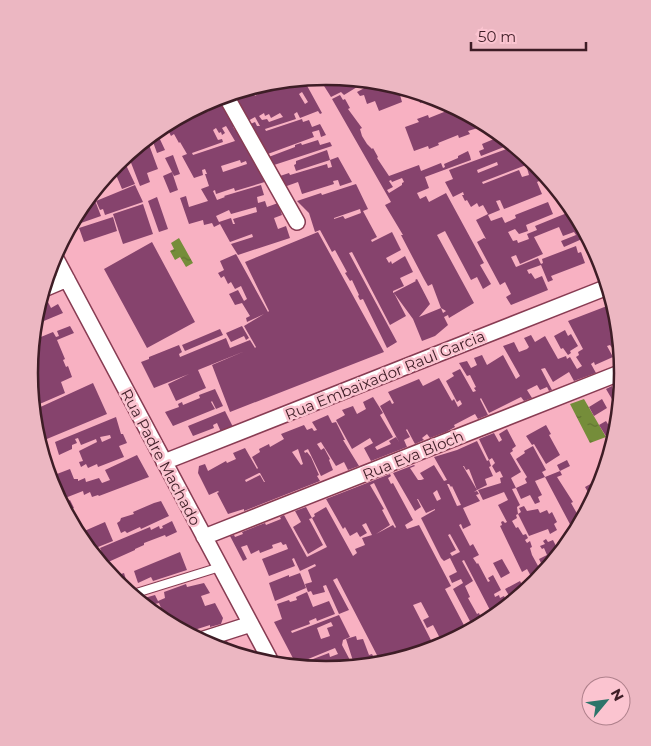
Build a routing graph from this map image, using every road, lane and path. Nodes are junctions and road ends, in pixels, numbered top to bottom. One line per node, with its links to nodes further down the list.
1 (229, 102): 2 (street)
2 (297, 222)
3 (59, 264): 4 (street, Rua Padre Machado)
4 (67, 280): 5 (street); 8 (street, Rua Padre Machado)
5 (51, 286)
6 (601, 290): 8 (street, Rua Embaixador Raul Garcia)
7 (614, 375): 9 (street, Rua Eva Bloch)
8 (164, 462): 9 (street, Rua Padre Machado)
9 (204, 537): 10 (street, Rua Padre Machado)
10 (220, 567): 11 (lane); 12 (street, Rua Padre Machado)
11 (139, 592)
12 (250, 624): 13 (street); 14 (street, Rua Padre Machado)
13 (211, 637)
14 (267, 655)

